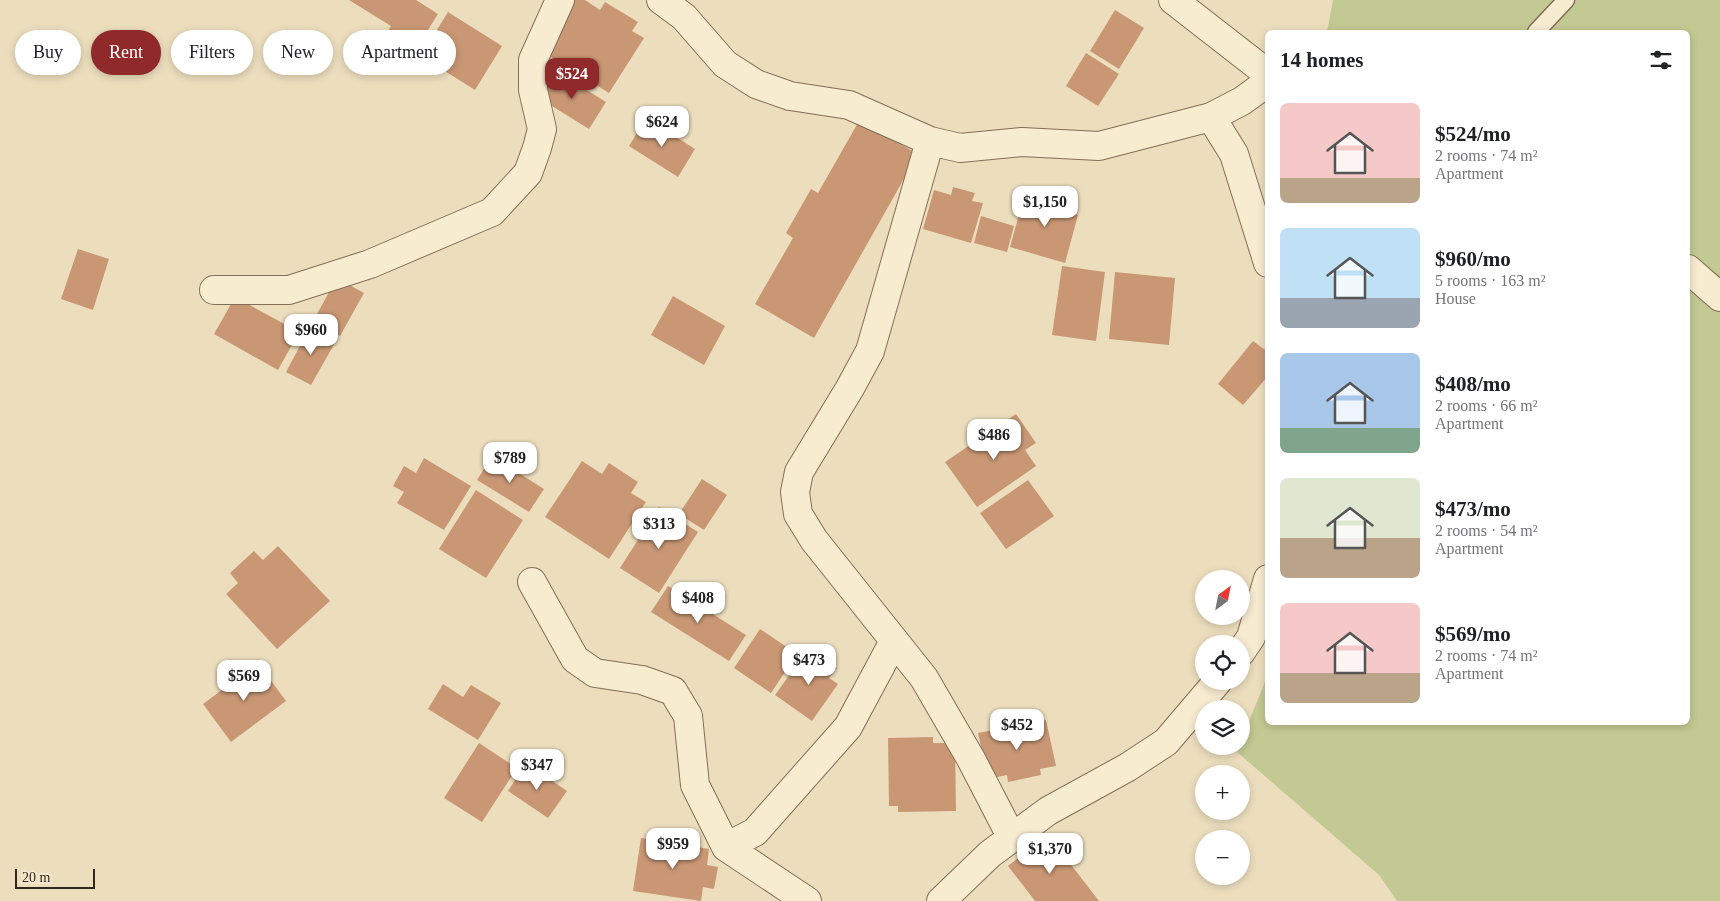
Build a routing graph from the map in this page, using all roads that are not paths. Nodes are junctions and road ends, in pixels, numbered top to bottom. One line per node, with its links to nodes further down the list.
1 (560, 0): 12 (street)
2 (660, 0): 9 (street)
3 (1174, 0): 6 (street)
4 (1566, 0): 5 (lane)
5 (1538, 30)
6 (1265, 72)
7 (1265, 84): 8 (street)
8 (1212, 117): 9 (street); 10 (street)
9 (930, 141): 17 (street)
10 (1265, 253)
11 (1690, 271): 13 (street)
12 (214, 290)
13 (1720, 297)
14 (532, 582): 20 (street)
15 (1265, 589): 16 (street)
16 (1250, 638)
17 (894, 641): 19 (street); 20 (street)
18 (1210, 690): 19 (street)
19 (1012, 838): 22 (street)
20 (726, 847): 21 (street)
21 (807, 901)
22 (941, 901)

